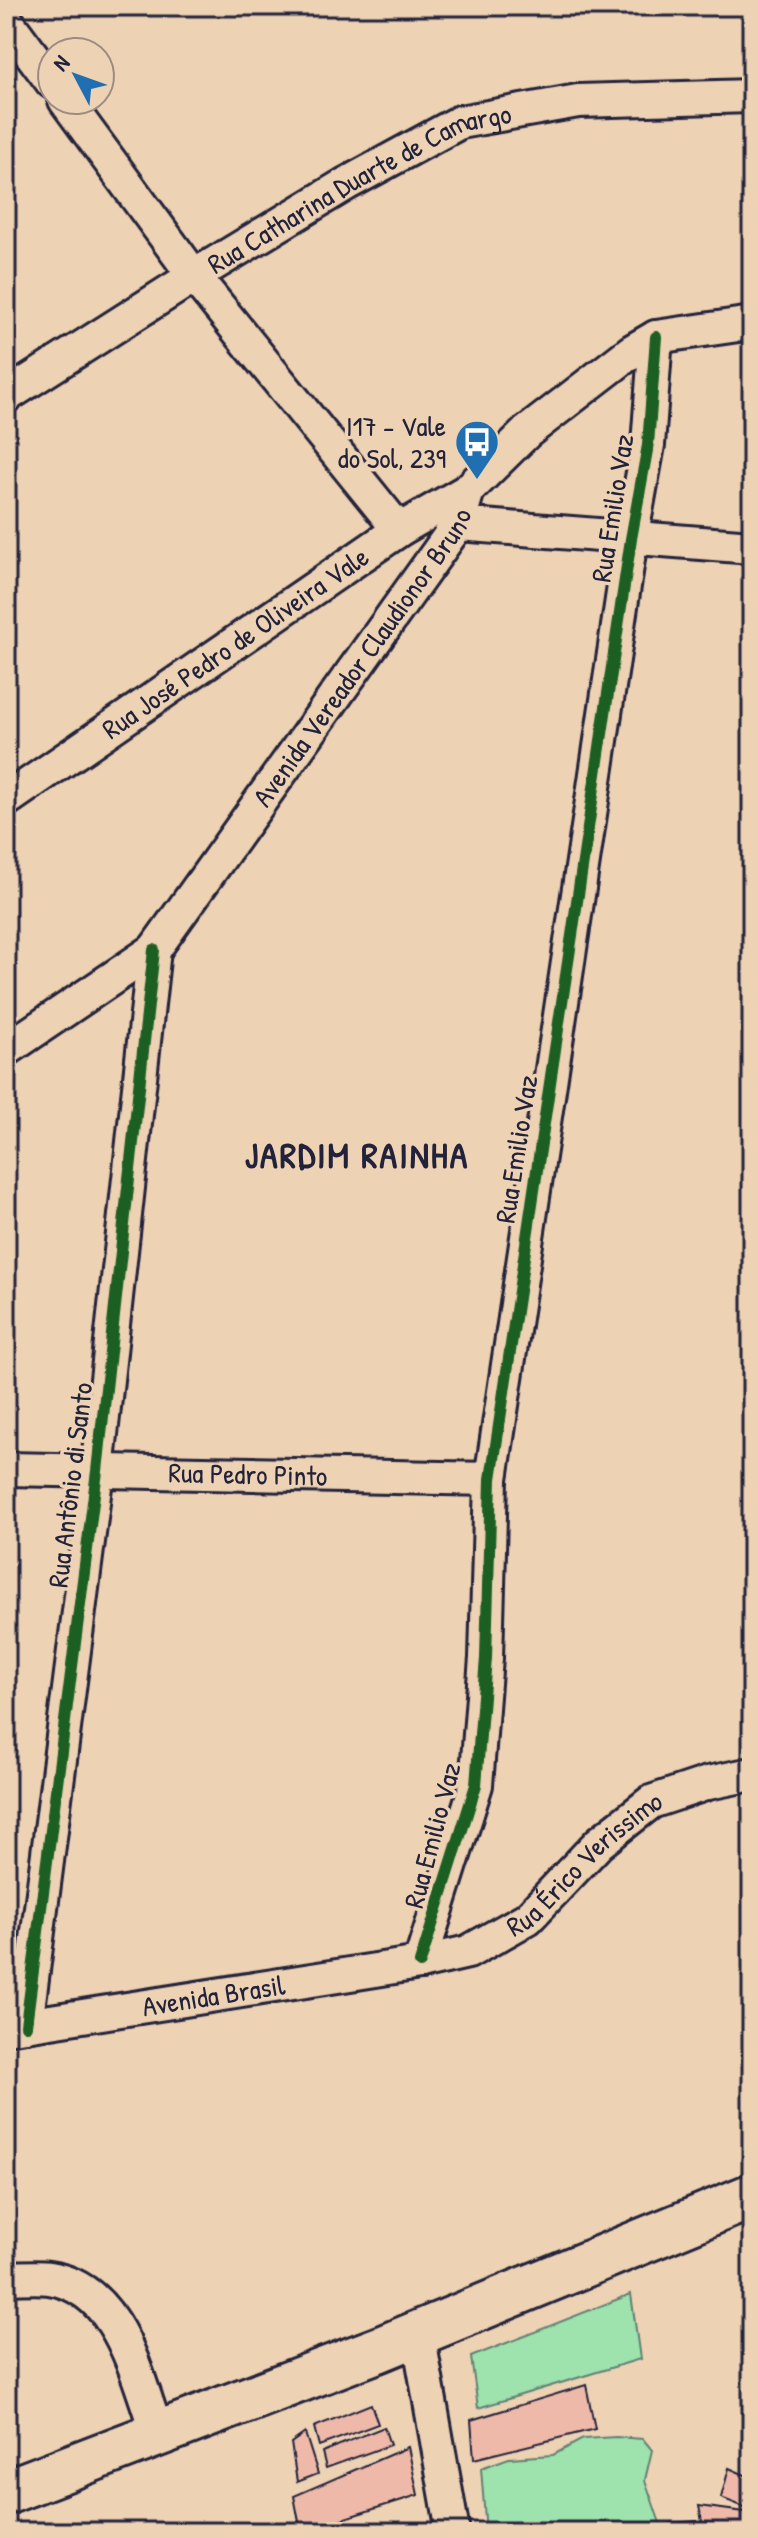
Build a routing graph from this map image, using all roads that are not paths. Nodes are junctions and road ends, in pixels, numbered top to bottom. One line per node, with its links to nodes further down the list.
1 (6, 20): 2 (street)
2 (36, 60)
3 (752, 96): 5 (street, Rua Catharina Duarte de Camargo)
4 (77, 116): 5 (street)
5 (194, 276): 8 (street, Rua Catharina Duarte de Camargo); 11 (street)
6 (752, 323): 7 (street, Avenida Vereador Claudionor Bruno)
7 (656, 337): 9 (street, Avenida Vereador Claudionor Bruno); 12 (street, Rua Emilio Vaz)
8 (6, 396)
9 (468, 490): 10 (street, Avenida Vereador Claudionor Bruno); 11 (street, Rua José Pedro de Oliveira Vale)
10 (458, 524): 12 (street); 15 (street, Avenida Vereador Claudionor Bruno)
11 (399, 530): 14 (street, Rua José Pedro de Oliveira Vale)
12 (631, 539): 13 (street); 19 (street, Rua Emilio Vaz)
13 (752, 547)
14 (6, 800)
15 (154, 950): 16 (street, Avenida Vereador Claudionor Bruno); 18 (street, Rua Antônio di Santo)
16 (6, 1050)
17 (6, 1469): 18 (street, Rua Pedro Pinto)
18 (97, 1471): 19 (street, Rua Pedro Pinto); 22 (street, Rua Antônio di Santo)
19 (491, 1479): 21 (street, Rua Emilio Vaz)
20 (752, 1774): 21 (street, Rua Érico Verissimo)
21 (420, 1963): 22 (street, Avenida Brasil)
22 (16, 2027)
23 (752, 2196): 25 (street)
24 (6, 2278): 26 (street)
25 (418, 2333): 26 (street); 28 (street)
26 (157, 2432): 27 (street)
27 (6, 2492)
28 (453, 2532)

